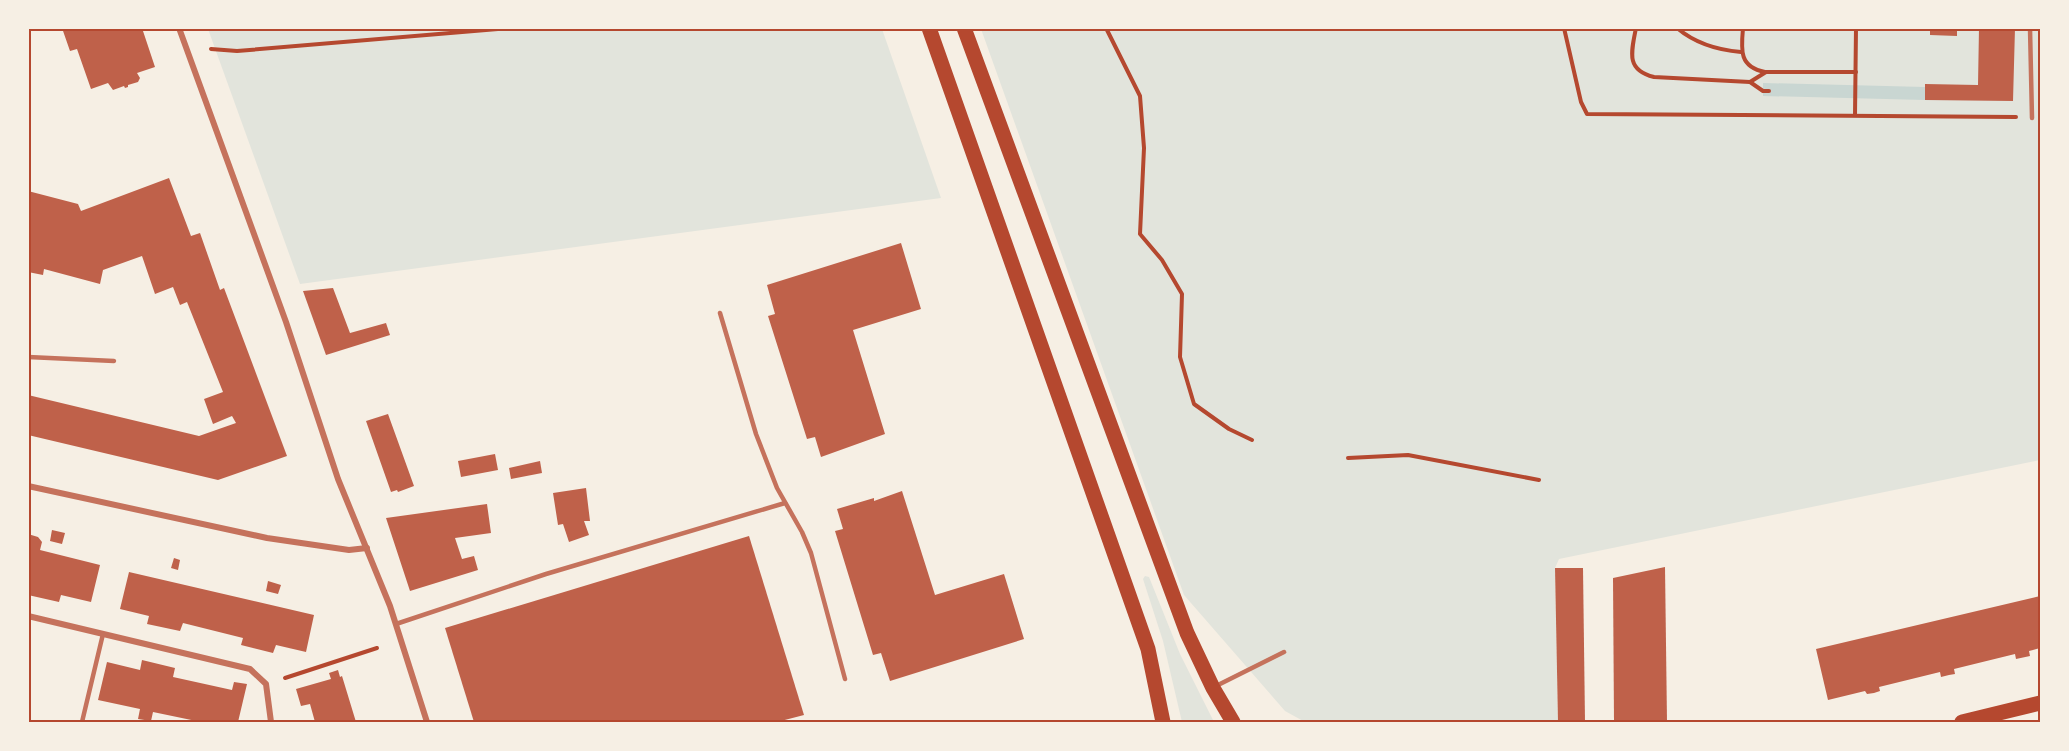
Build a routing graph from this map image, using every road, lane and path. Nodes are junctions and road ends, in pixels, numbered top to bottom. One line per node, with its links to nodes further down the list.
1 (179, 28): 28 (street)
2 (510, 28): 12 (path)
3 (929, 28): 41 (main road)
4 (964, 28): 36 (main road)
5 (1106, 28): 23 (path)
6 (1564, 28): 18 (path)
7 (1636, 28): 16 (path)
8 (1677, 28): 13 (path)
9 (1743, 28): 13 (path)
10 (1856, 28): 15 (path)
11 (2030, 28): 19 (lane)
12 (211, 49)
13 (1741, 52): 14 (path)
14 (1766, 72): 15 (path); 16 (path)
15 (1856, 72): 18 (path)
16 (1750, 82): 17 (path)
17 (1769, 92)
18 (1856, 115): 19 (path)
19 (2031, 118)
20 (720, 313): 27 (lane)
21 (28, 357): 22 (lane)
22 (114, 361)
23 (1252, 440)
24 (1348, 458): 25 (path)
25 (1539, 480)
26 (28, 486): 28 (street)
27 (785, 503): 30 (lane); 35 (lane)
28 (368, 548): 30 (street)
29 (28, 616): 31 (street)
30 (396, 624): 40 (street)
31 (103, 634): 38 (lane); 39 (street)
32 (377, 648): 34 (path)
33 (1284, 652): 36 (lane)
34 (285, 678)
35 (845, 679)
36 (1213, 688): 42 (main road)
37 (2040, 704): 43 (main road)
38 (82, 723)
39 (271, 723)
40 (428, 723)
41 (1163, 723)
42 (1233, 723)
43 (1962, 723)

